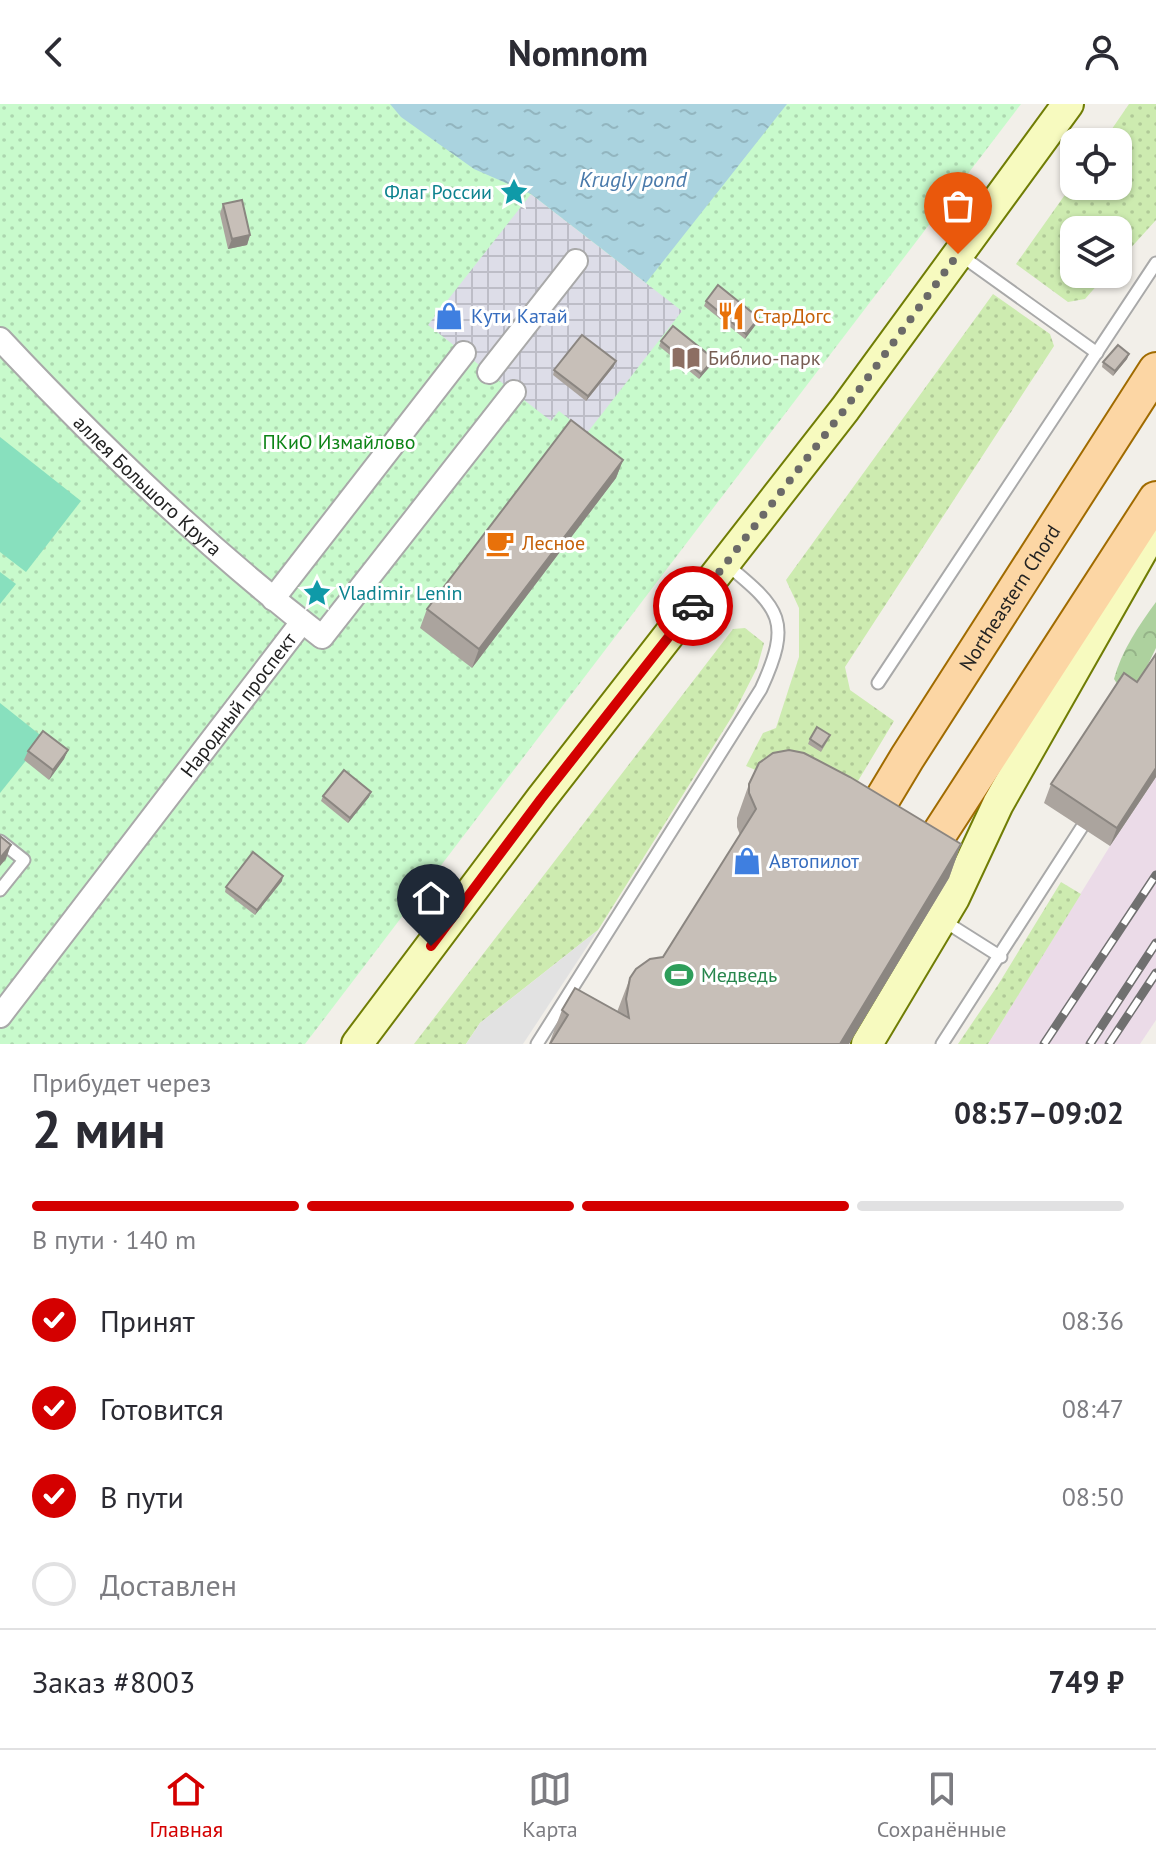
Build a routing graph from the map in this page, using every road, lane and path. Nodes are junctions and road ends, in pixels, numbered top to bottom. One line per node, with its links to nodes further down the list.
1 (1068, 104): 2 (street)
2 (958, 254): 7 (lane); 13 (street)
3 (576, 261): 9 (street)
4 (1156, 263): 7 (lane)
5 (0, 339): 14 (street, аллея Большого Круга)
6 (464, 353): 14 (street, Народный проспект)
7 (1097, 353): 16 (lane)
8 (1156, 370): 18 (main road, Northeastern Chord)
9 (489, 372)
10 (514, 392): 15 (street, Народный проспект)
11 (1156, 499): 20 (main road)
12 (1156, 526): 22 (street)
13 (726, 563): 25 (street); 26 (lane)
14 (273, 599): 15 (street, аллея Большого Круга)
15 (302, 622): 24 (street, Народный проспект)
16 (878, 683)
17 (1082, 827): 23 (lane)
18 (865, 828)
19 (0, 841): 21 (lane)
20 (921, 862)
21 (0, 890)
22 (941, 919): 23 (lane); 27 (street)
23 (1001, 957): 28 (lane)
24 (0, 1016)
25 (357, 1044)
26 (537, 1044)
27 (867, 1044)
28 (942, 1044)

